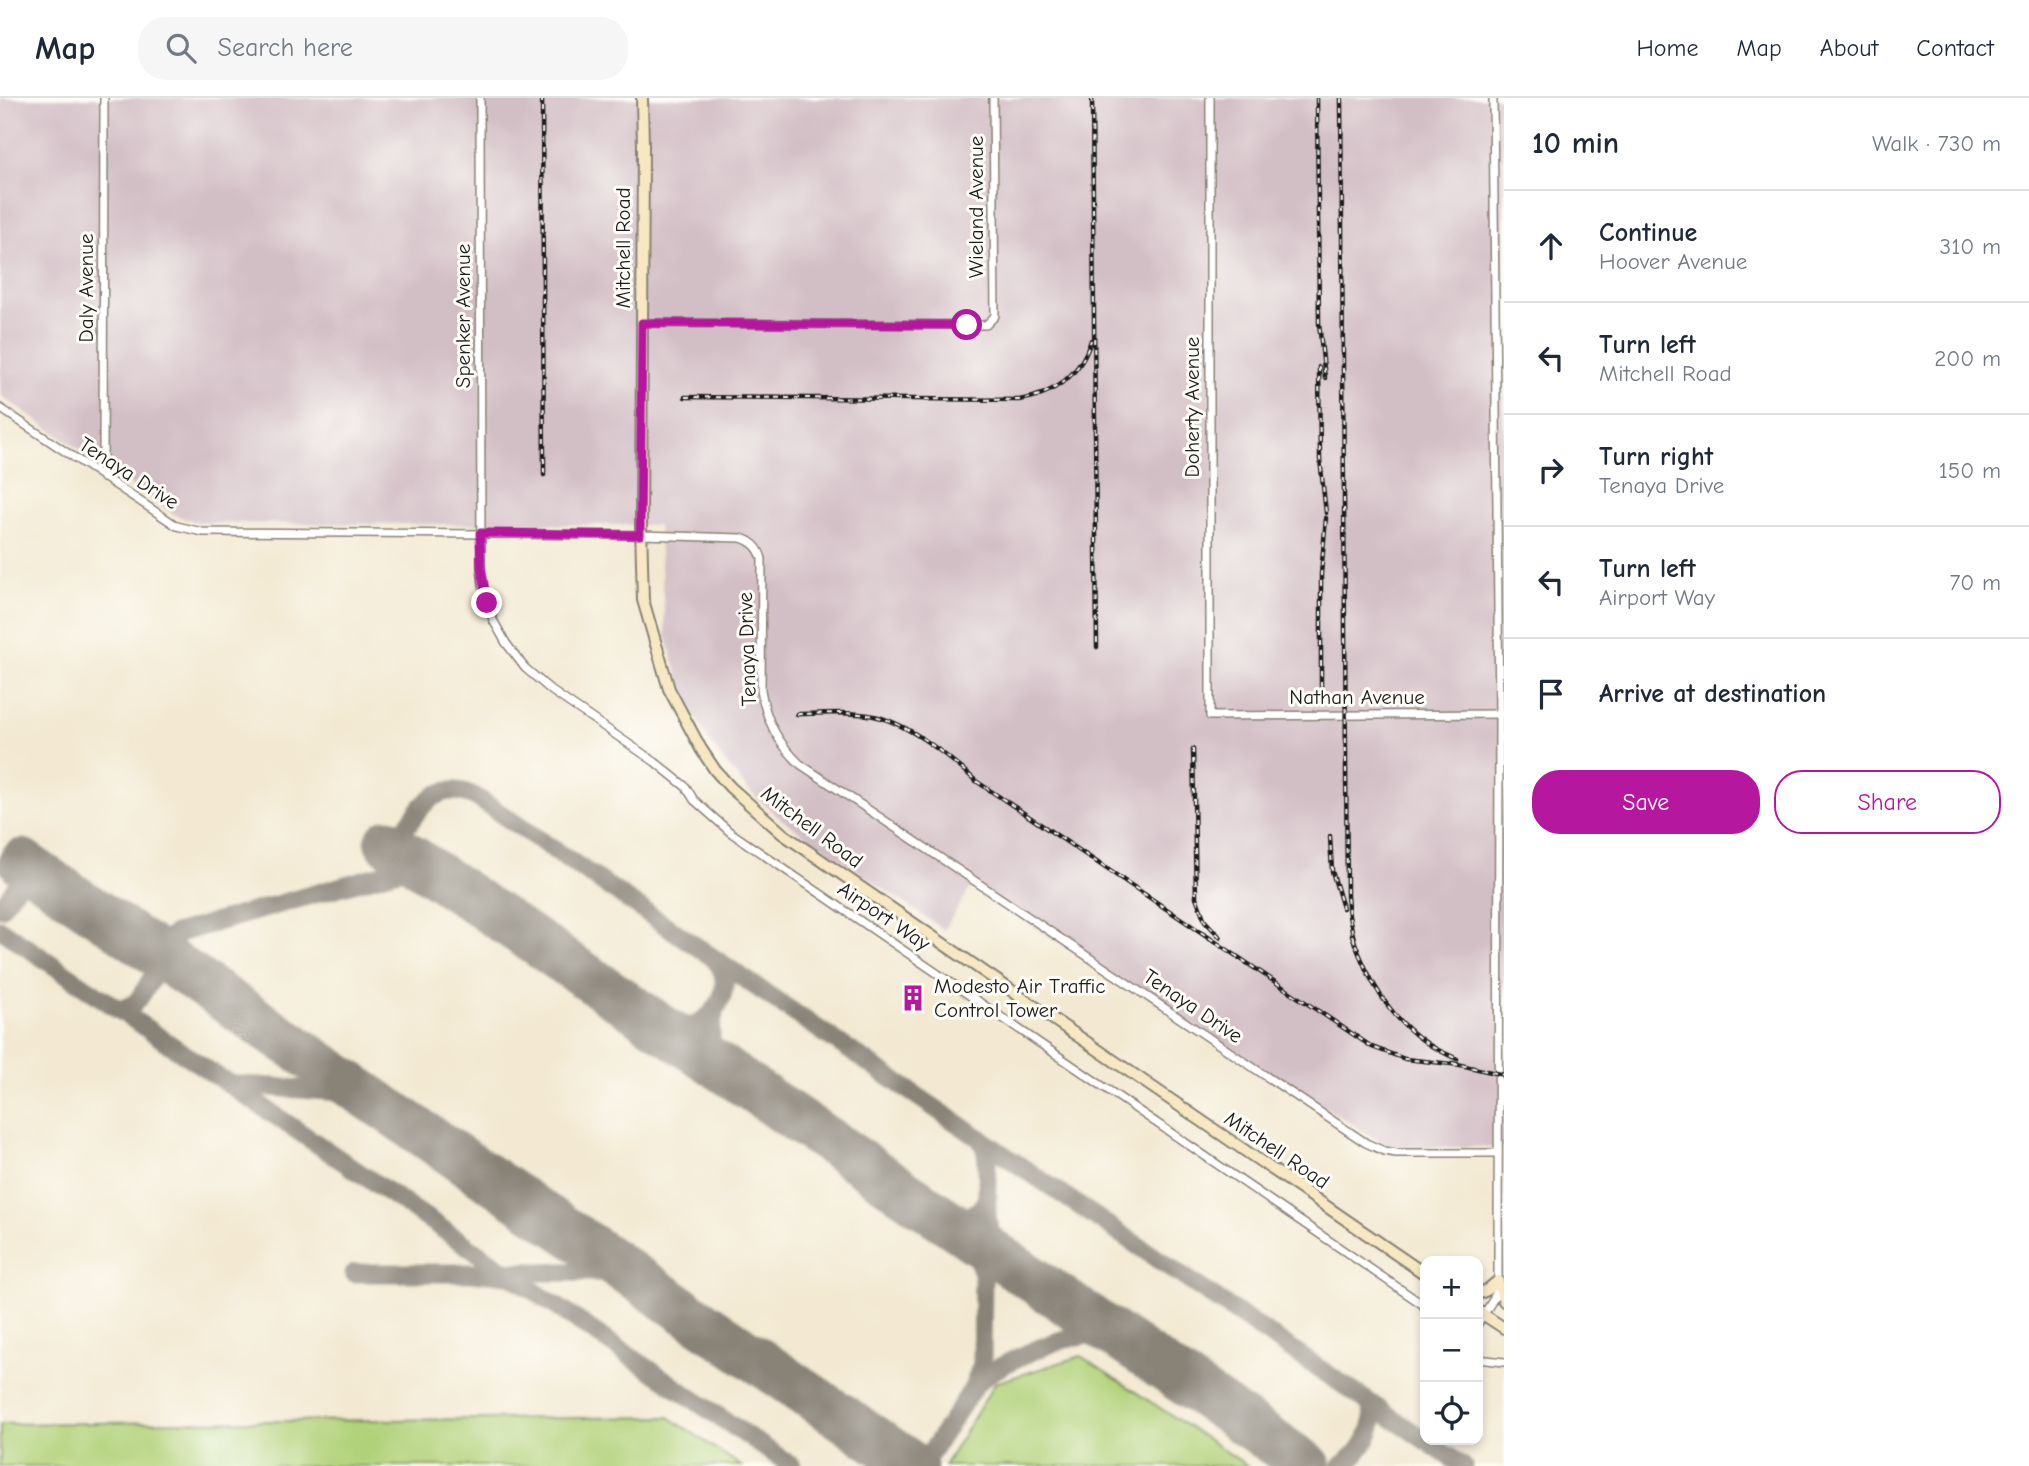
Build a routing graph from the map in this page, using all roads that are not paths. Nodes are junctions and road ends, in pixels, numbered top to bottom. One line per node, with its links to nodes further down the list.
1 (104, 98): 9 (street, Daly Avenue)
2 (480, 98): 10 (street, Spenker Avenue)
3 (642, 98): 7 (main road, Mitchell Road)
4 (993, 98): 7 (street, Wieland Avenue)
5 (1210, 98): 13 (street, Doherty Avenue)
6 (1493, 98): 12 (street)
7 (642, 323): 11 (main road, Mitchell Road)
8 (0, 408): 9 (street, Tenaya Drive)
9 (103, 478): 10 (street, Tenaya Drive)
10 (480, 533): 11 (street, Tenaya Drive); 19 (street, Airport Way)
11 (640, 535): 14 (street, Tenaya Drive); 15 (main road, Mitchell Road)
12 (1501, 714): 13 (street, Nathan Avenue); 14 (street)
13 (1210, 716)
14 (1498, 1153): 16 (street)
15 (1420, 1271)
16 (1498, 1281): 17 (main road); 18 (main road); 20 (street)
17 (1483, 1292)
18 (1504, 1301)
19 (1420, 1303)
20 (1483, 1312)
21 (1483, 1318): 22 (main road)
22 (1504, 1328)
23 (1483, 1360): 24 (street)
24 (1504, 1362)

